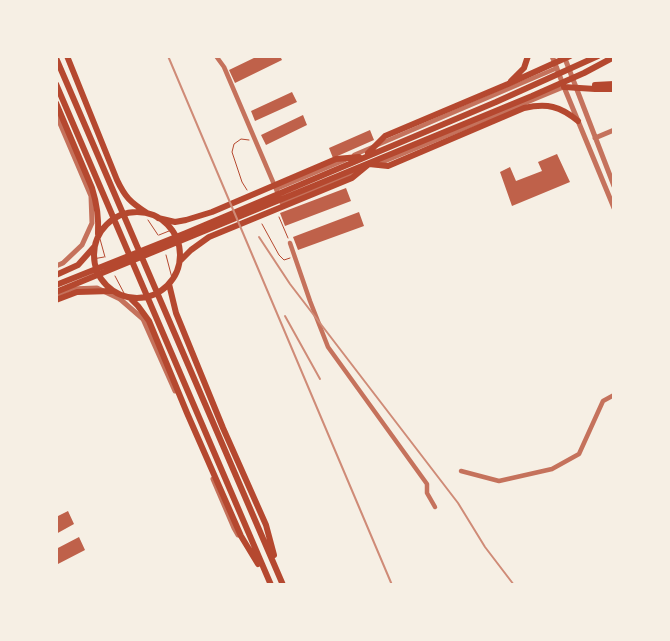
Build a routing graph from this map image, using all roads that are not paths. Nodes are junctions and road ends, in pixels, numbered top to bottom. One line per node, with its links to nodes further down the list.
1 (66, 56): 28 (main road)
2 (216, 56): 26 (street)
3 (528, 56): 11 (main road)
4 (552, 56): 9 (street)
5 (598, 56): 21 (main road)
6 (567, 57): 9 (main road); 14 (street)
7 (614, 57): 23 (main road)
8 (56, 58): 45 (main road)
9 (556, 66): 11 (main road); 13 (street); 22 (street)
10 (56, 84): 46 (main road)
11 (508, 84): 21 (main road)
12 (614, 84): 14 (main road)
13 (564, 87): 14 (main road); 18 (street); 24 (street)
14 (576, 88): 15 (main road); 20 (street)
15 (614, 89)
16 (56, 103): 30 (main road)
17 (56, 114): 34 (street)
18 (578, 121): 23 (main road); 27 (street)
19 (614, 130): 20 (street)
20 (595, 138): 25 (street)
21 (365, 156): 29 (main road); 37 (main road)
22 (349, 158): 24 (street); 26 (street)
23 (369, 164): 33 (main road); 39 (main road)
24 (355, 173): 26 (street)
25 (614, 186)
26 (276, 189)
27 (614, 208)
28 (149, 217): 29 (main road); 30 (main road)
29 (158, 218): 33 (main road)
30 (97, 237): 32 (main road)
31 (290, 243): 44 (street)
32 (94, 246): 35 (main road); 38 (main road)
33 (180, 261): 36 (main road)
34 (56, 266)
35 (56, 275)
36 (169, 284): 40 (main road); 45 (main road)
37 (56, 285)
38 (111, 291): 40 (main road); 41 (main road)
39 (56, 294): 46 (street)
40 (130, 298): 46 (main road)
41 (56, 300)
42 (614, 395): 43 (street)
43 (462, 471)
44 (435, 507)
45 (282, 582)
46 (270, 585)

